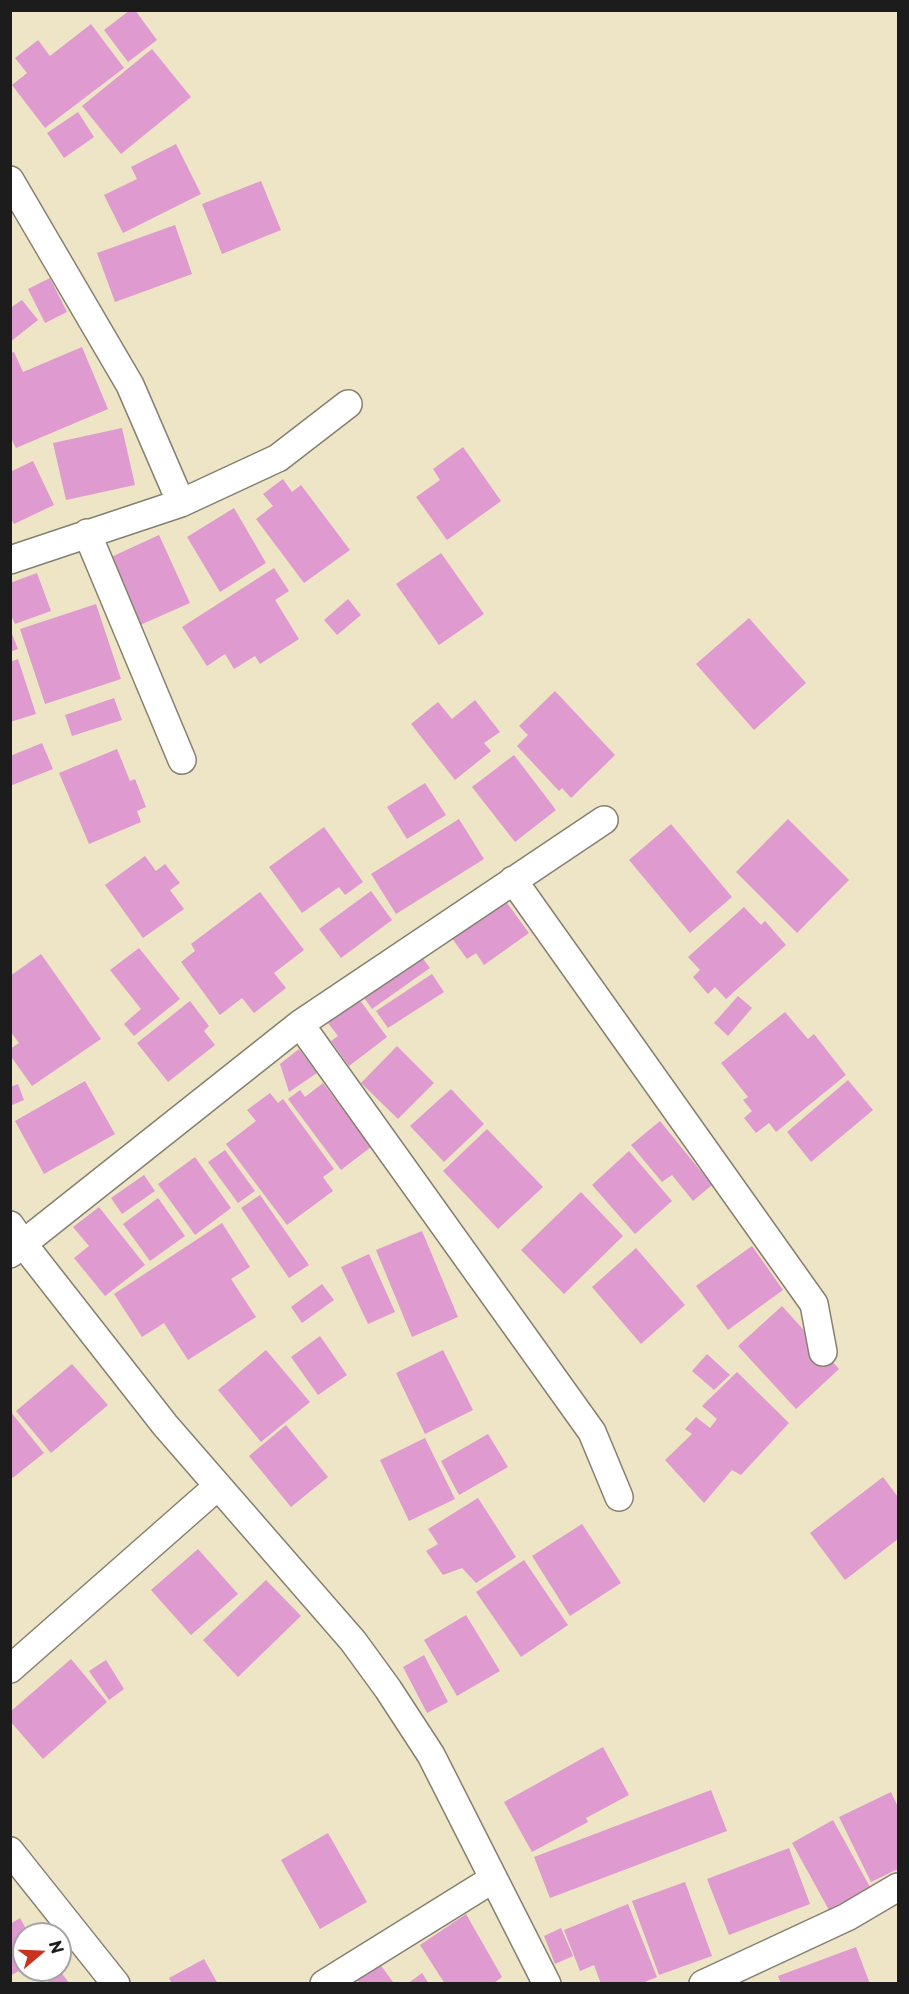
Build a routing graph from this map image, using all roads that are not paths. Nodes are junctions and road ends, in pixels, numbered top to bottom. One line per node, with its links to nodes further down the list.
1 (10, 180): 3 (street)
2 (348, 404): 3 (street)
3 (181, 503): 4 (street)
4 (87, 533): 5 (street); 6 (street)
5 (10, 560)
6 (182, 760)
7 (604, 820): 8 (street)
8 (513, 880): 9 (street); 11 (street)
9 (300, 1023): 10 (street); 13 (street)
10 (15, 1241): 12 (street)
11 (823, 1352)
12 (218, 1486): 14 (street); 16 (street)
13 (619, 1497)
14 (10, 1670)
15 (10, 1851): 18 (street)
16 (493, 1879): 19 (street); 20 (street)
17 (898, 1887): 21 (street)
18 (116, 1983)
19 (324, 1983)
20 (547, 1983)
21 (703, 1983)

